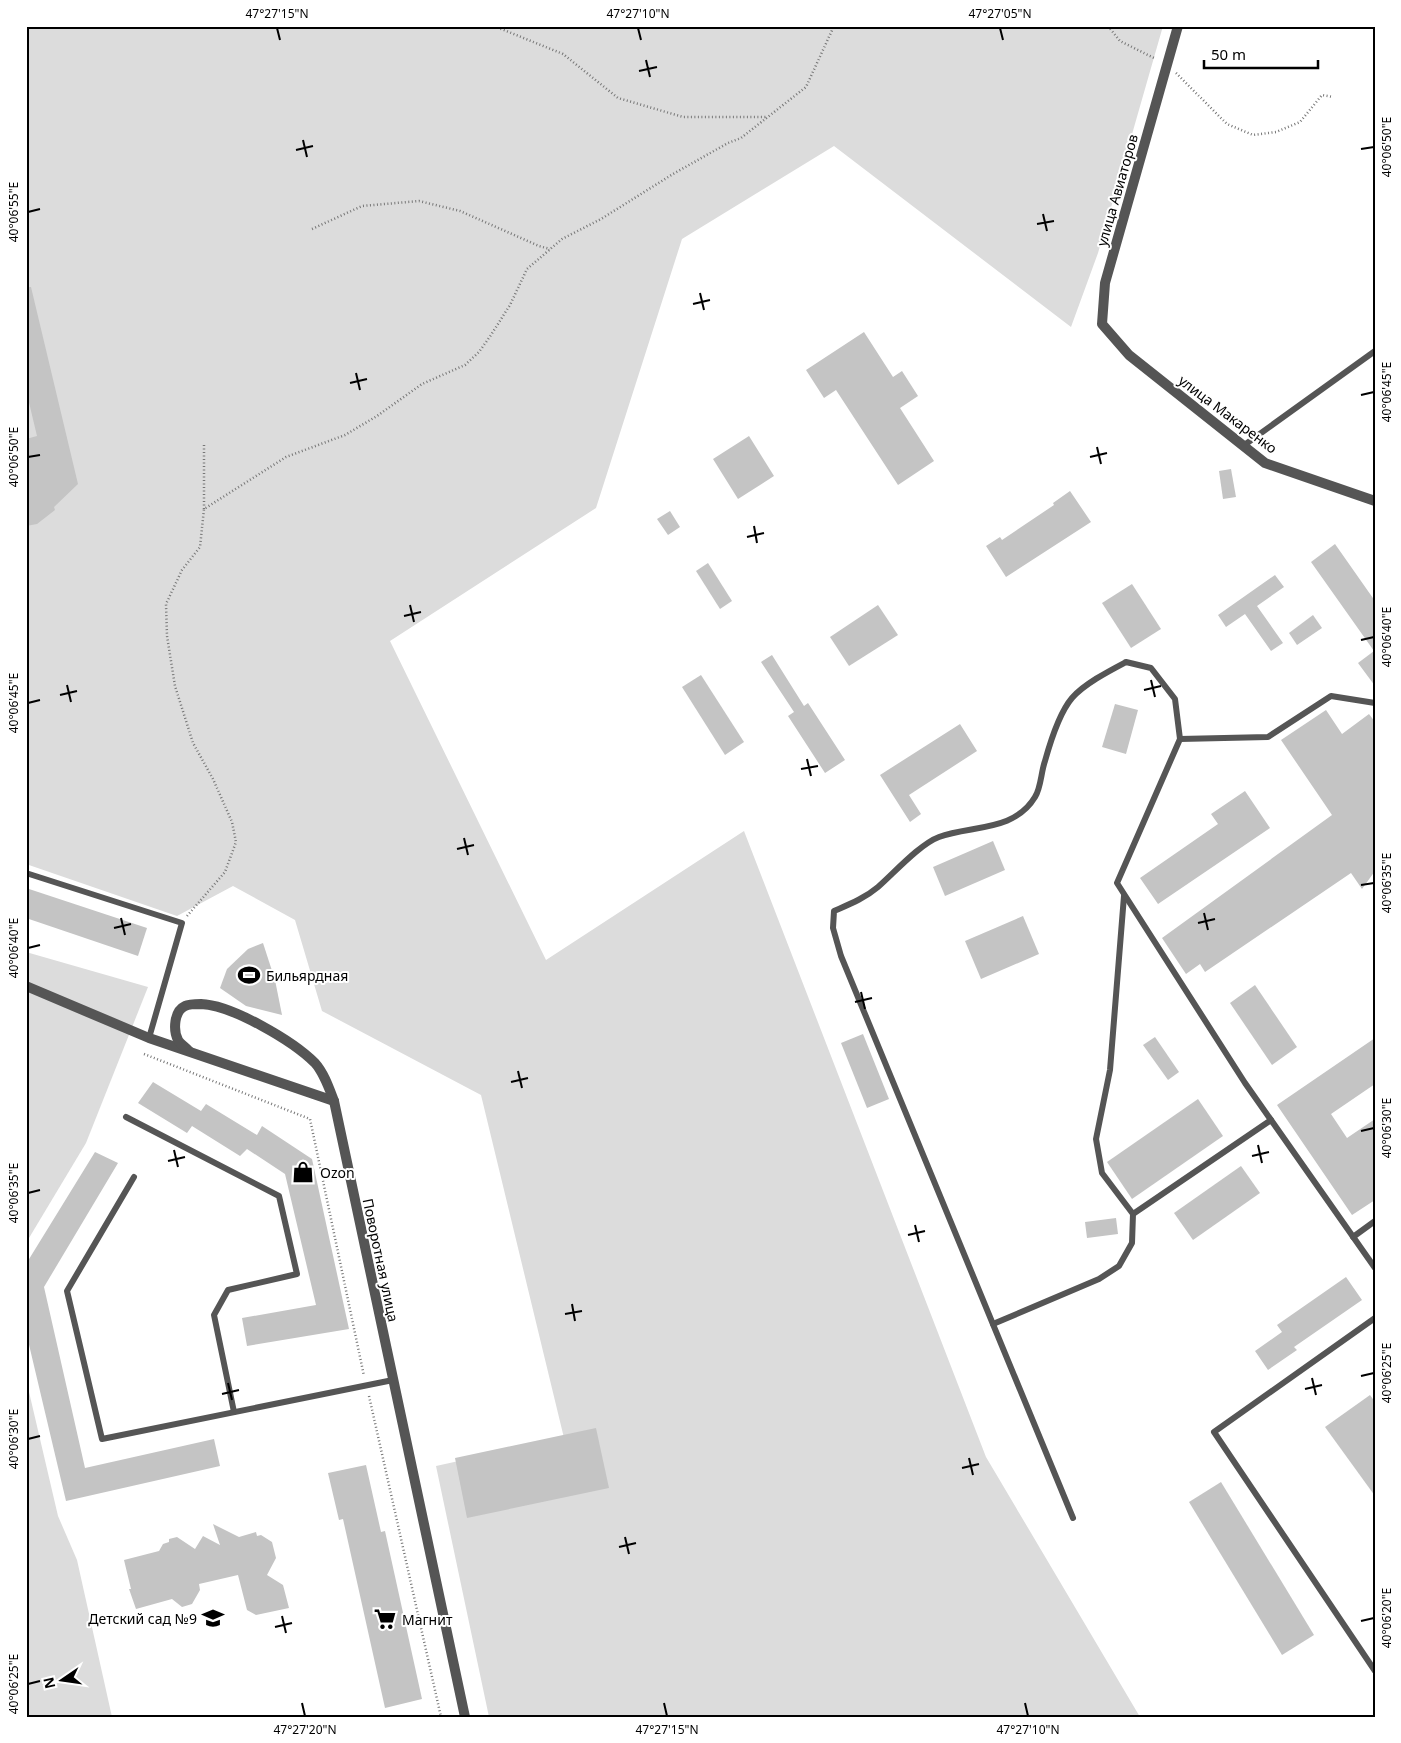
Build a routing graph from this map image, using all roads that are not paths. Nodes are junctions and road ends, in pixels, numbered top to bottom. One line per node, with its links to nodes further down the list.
1 (1178, 26): 3 (street, улица Авиаторов)
2 (1375, 351): 4 (lane)
3 (1128, 355): 4 (street, улица Макаренко)
4 (1244, 446): 5 (street, улица Макаренко)
5 (1375, 501)
6 (1375, 703): 7 (lane)
7 (1180, 739): 9 (lane); 22 (lane)
8 (26, 873): 11 (lane)
9 (1124, 896): 15 (lane); 17 (lane)
10 (26, 986): 11 (street)
11 (149, 1038): 12 (street)
12 (189, 1051): 13 (street); 13 (street, Поворотная улица)
13 (334, 1100): 23 (street, Поворотная улица)
14 (126, 1117): 24 (lane)
15 (1271, 1120): 17 (lane); 19 (lane)
16 (134, 1177): 24 (lane)
17 (1133, 1214): 22 (lane)
18 (1375, 1221): 19 (lane)
19 (1353, 1237): 20 (lane)
20 (1375, 1268)
21 (1375, 1318): 26 (lane)
22 (993, 1324): 25 (lane)
23 (393, 1380): 24 (lane); 27 (street, Поворотная улица)
24 (234, 1412)
25 (1074, 1518)
26 (1375, 1671)
27 (465, 1717)

